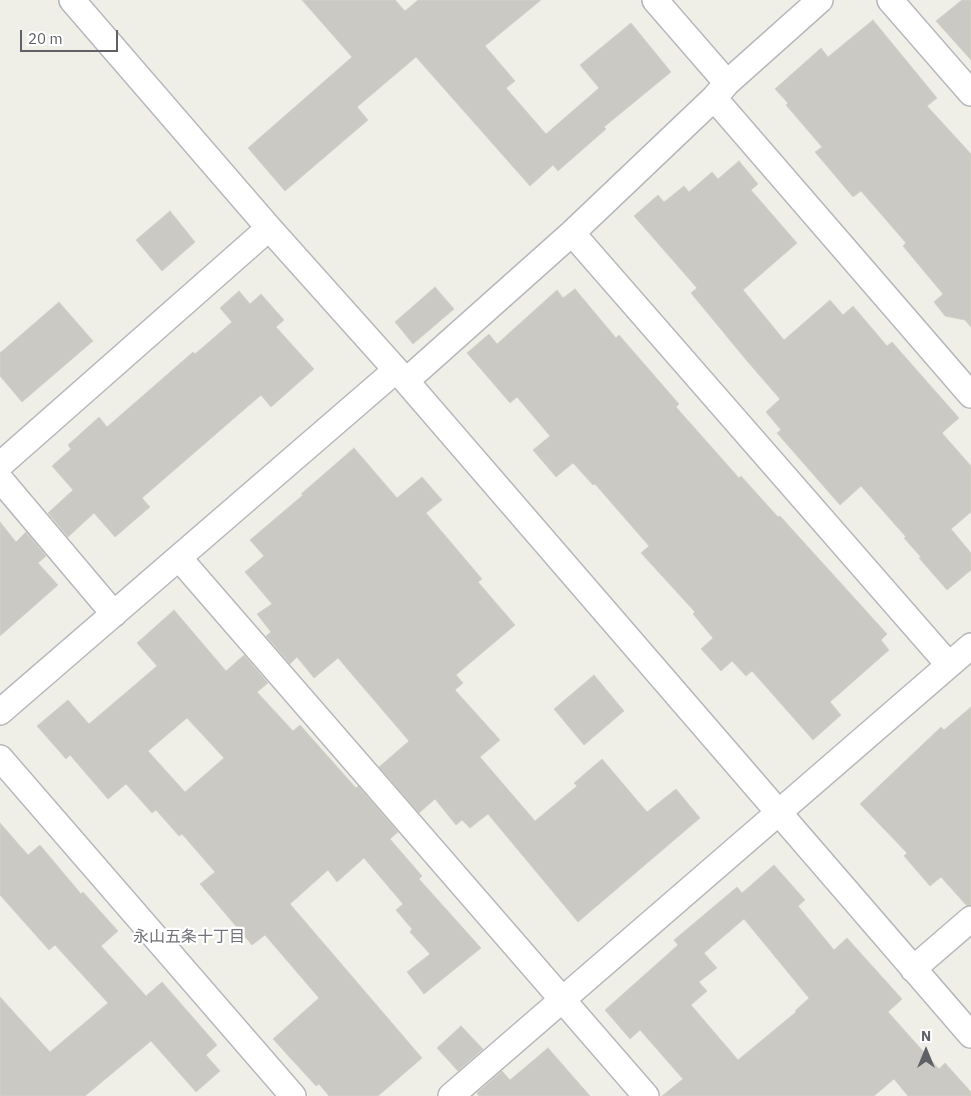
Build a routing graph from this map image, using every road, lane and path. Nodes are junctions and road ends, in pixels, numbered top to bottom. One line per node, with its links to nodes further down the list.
1 (72, 0): 7 (street)
2 (655, 0): 5 (street)
3 (820, 0): 5 (street)
4 (890, 0): 6 (street)
5 (721, 90): 8 (street); 10 (street)
6 (971, 93)
7 (269, 228): 9 (street); 11 (street)
8 (572, 233): 9 (street); 16 (street)
9 (401, 376): 13 (street); 19 (street)
10 (971, 394)
11 (0, 464)
12 (0, 479): 14 (street)
13 (179, 558): 14 (street); 22 (street)
14 (114, 614): 17 (street)
15 (971, 646): 16 (street)
16 (949, 665): 19 (street)
17 (0, 712)
18 (0, 758): 24 (street)
19 (778, 813): 21 (street); 22 (street)
20 (971, 919): 21 (street)
21 (914, 969): 23 (street)
22 (562, 1000): 25 (street); 26 (street)
23 (971, 1035)
24 (293, 1096)
25 (451, 1096)
26 (646, 1096)

